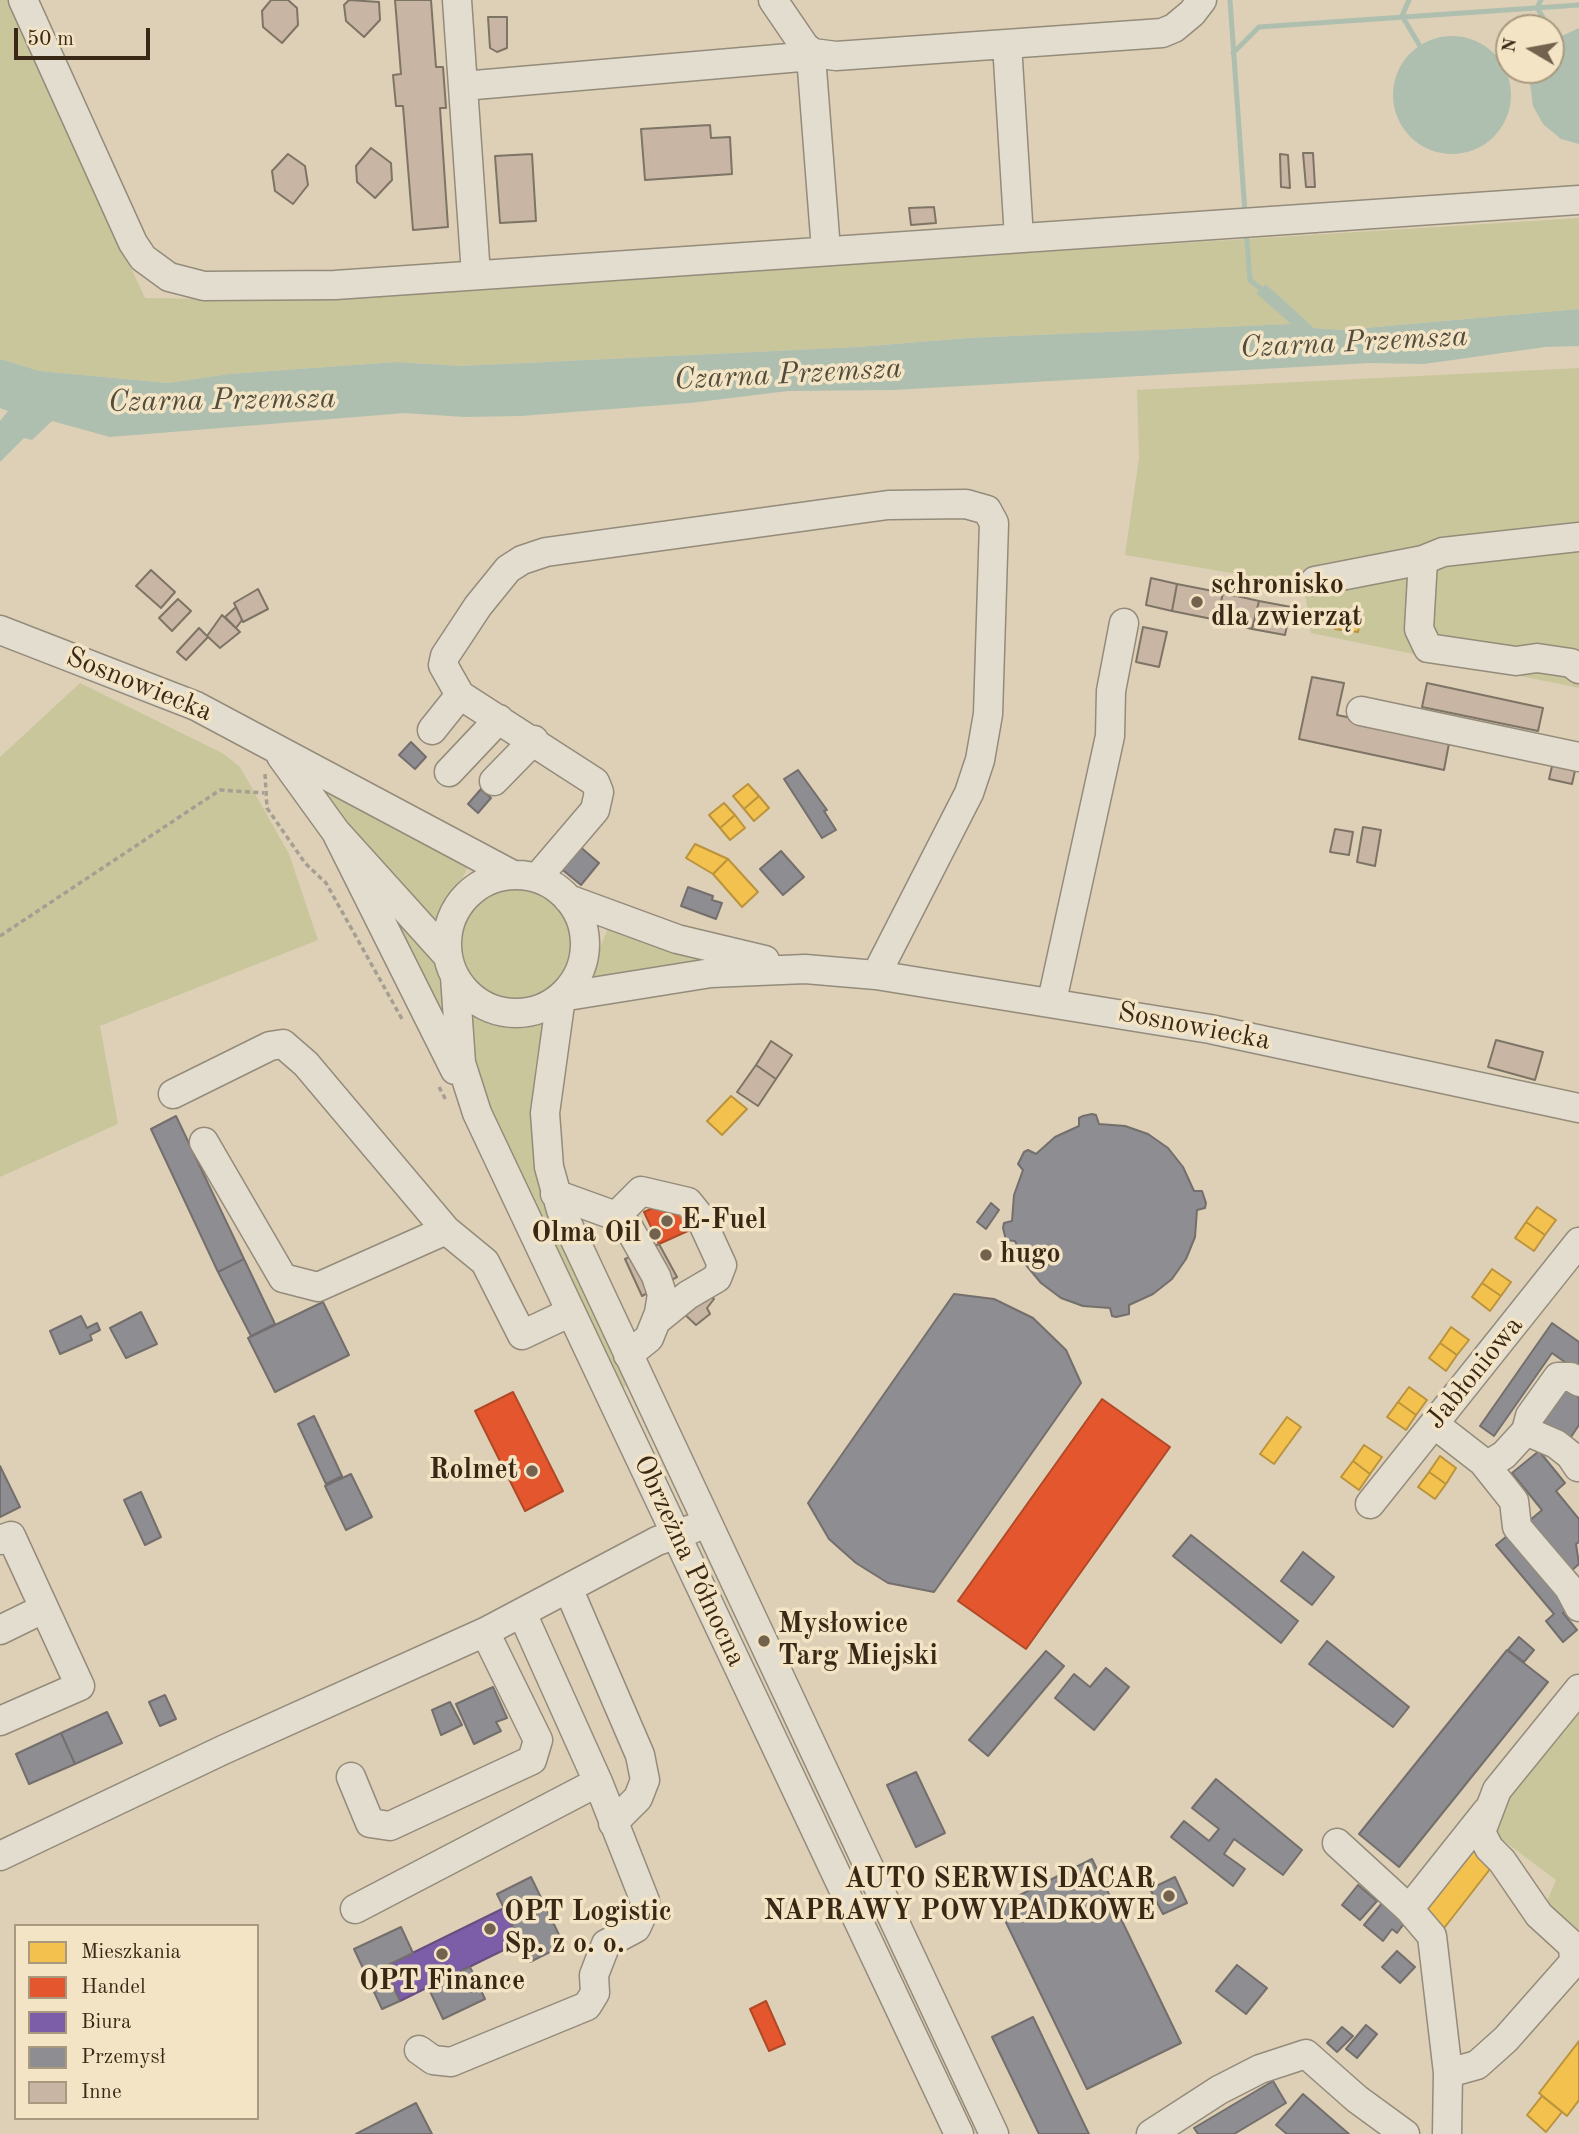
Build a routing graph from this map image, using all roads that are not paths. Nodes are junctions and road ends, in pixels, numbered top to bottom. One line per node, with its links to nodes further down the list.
1 (23, 0): 11 (street)
2 (457, 0): 7 (street)
3 (772, 0): 6 (street)
4 (1202, 0): 5 (street)
5 (1007, 44): 6 (street); 9 (street)
6 (813, 53): 7 (street); 10 (street)
7 (463, 86): 11 (street)
8 (1579, 200): 9 (street)
9 (1019, 238): 10 (street)
10 (826, 250): 11 (street)
11 (476, 275)
12 (1579, 537): 13 (street)
13 (1423, 560): 14 (street); 17 (street)
14 (1315, 581)
15 (1125, 623): 34 (street)
16 (0, 630): 24 (street, Sosnowiecka)
17 (1579, 669)
18 (460, 695): 20 (street); 21 (street); 32 (street)
19 (1361, 711): 23 (street)
20 (499, 719): 22 (street); 25 (street)
21 (432, 730)
22 (534, 740): 26 (street); 28 (street)
23 (1579, 757)
24 (270, 758): 27 (street, Sosnowiecka); 28 (street, Sosnowiecka)
25 (449, 772)
26 (494, 781)
27 (336, 832): 30 (street, Sosnowiecka); 37 (street)
28 (525, 877): 29 (street, Sosnowiecka); 30 (street)
29 (568, 899): 31 (street, Sosnowiecka); 33 (street)
30 (451, 966): 33 (street, Sosnowiecka); 37 (street, Obrzeżna Północna)
31 (805, 969): 32 (street, Sosnowiecka); 33 (street, Sosnowiecka)
32 (876, 975): 34 (street, Sosnowiecka)
33 (561, 997): 39 (street, Obrzeżna Północna)
34 (1052, 1001): 36 (street, Sosnowiecka)
35 (173, 1094): 41 (street)
36 (1578, 1100)
37 (463, 1109): 43 (street, Obrzeżna Północna)
38 (204, 1142): 41 (street)
39 (555, 1194): 40 (street); 46 (street, Obrzeżna Północna)
40 (615, 1216): 45 (street); 45 (street)
41 (446, 1230): 43 (street)
42 (1579, 1242): 48 (street, Jabłoniowa)
43 (571, 1312): 54 (street, Obrzeżna Północna)
44 (689, 1318): 45 (street)
45 (656, 1321): 46 (street)
46 (628, 1354): 53 (street, Obrzeżna Północna)
47 (1579, 1382): 49 (street)
48 (1434, 1424): 51 (street); 52 (street, Jabłoniowa)
49 (1526, 1432): 50 (street); 51 (street)
50 (1576, 1457)
51 (1486, 1466): 57 (street)
52 (1370, 1504)
53 (708, 1521): 54 (street); 75 (street, Obrzeżna Północna)
54 (677, 1536): 56 (street); 74 (street, Obrzeżna Północna)
55 (0, 1540): 58 (street)
56 (568, 1588): 59 (street); 67 (street)
57 (1579, 1606)
58 (43, 1609): 60 (street); 63 (street)
59 (522, 1613): 61 (street); 65 (street)
60 (0, 1630)
61 (485, 1632): 64 (street); 69 (street)
62 (1579, 1689): 66 (street)
63 (0, 1721)
64 (351, 1777)
65 (598, 1782): 67 (street); 70 (street)
66 (1487, 1811): 71 (street); 73 (street)
67 (613, 1823): 72 (street)
68 (1337, 1843): 71 (street)
69 (0, 1856)
70 (355, 1909)
71 (1409, 1909): 73 (street)
72 (419, 2050)
73 (1448, 2073): 78 (street)
74 (959, 2134)
75 (994, 2134)
76 (1151, 2134): 77 (street)
77 (1405, 2134)
78 (1447, 2134)

